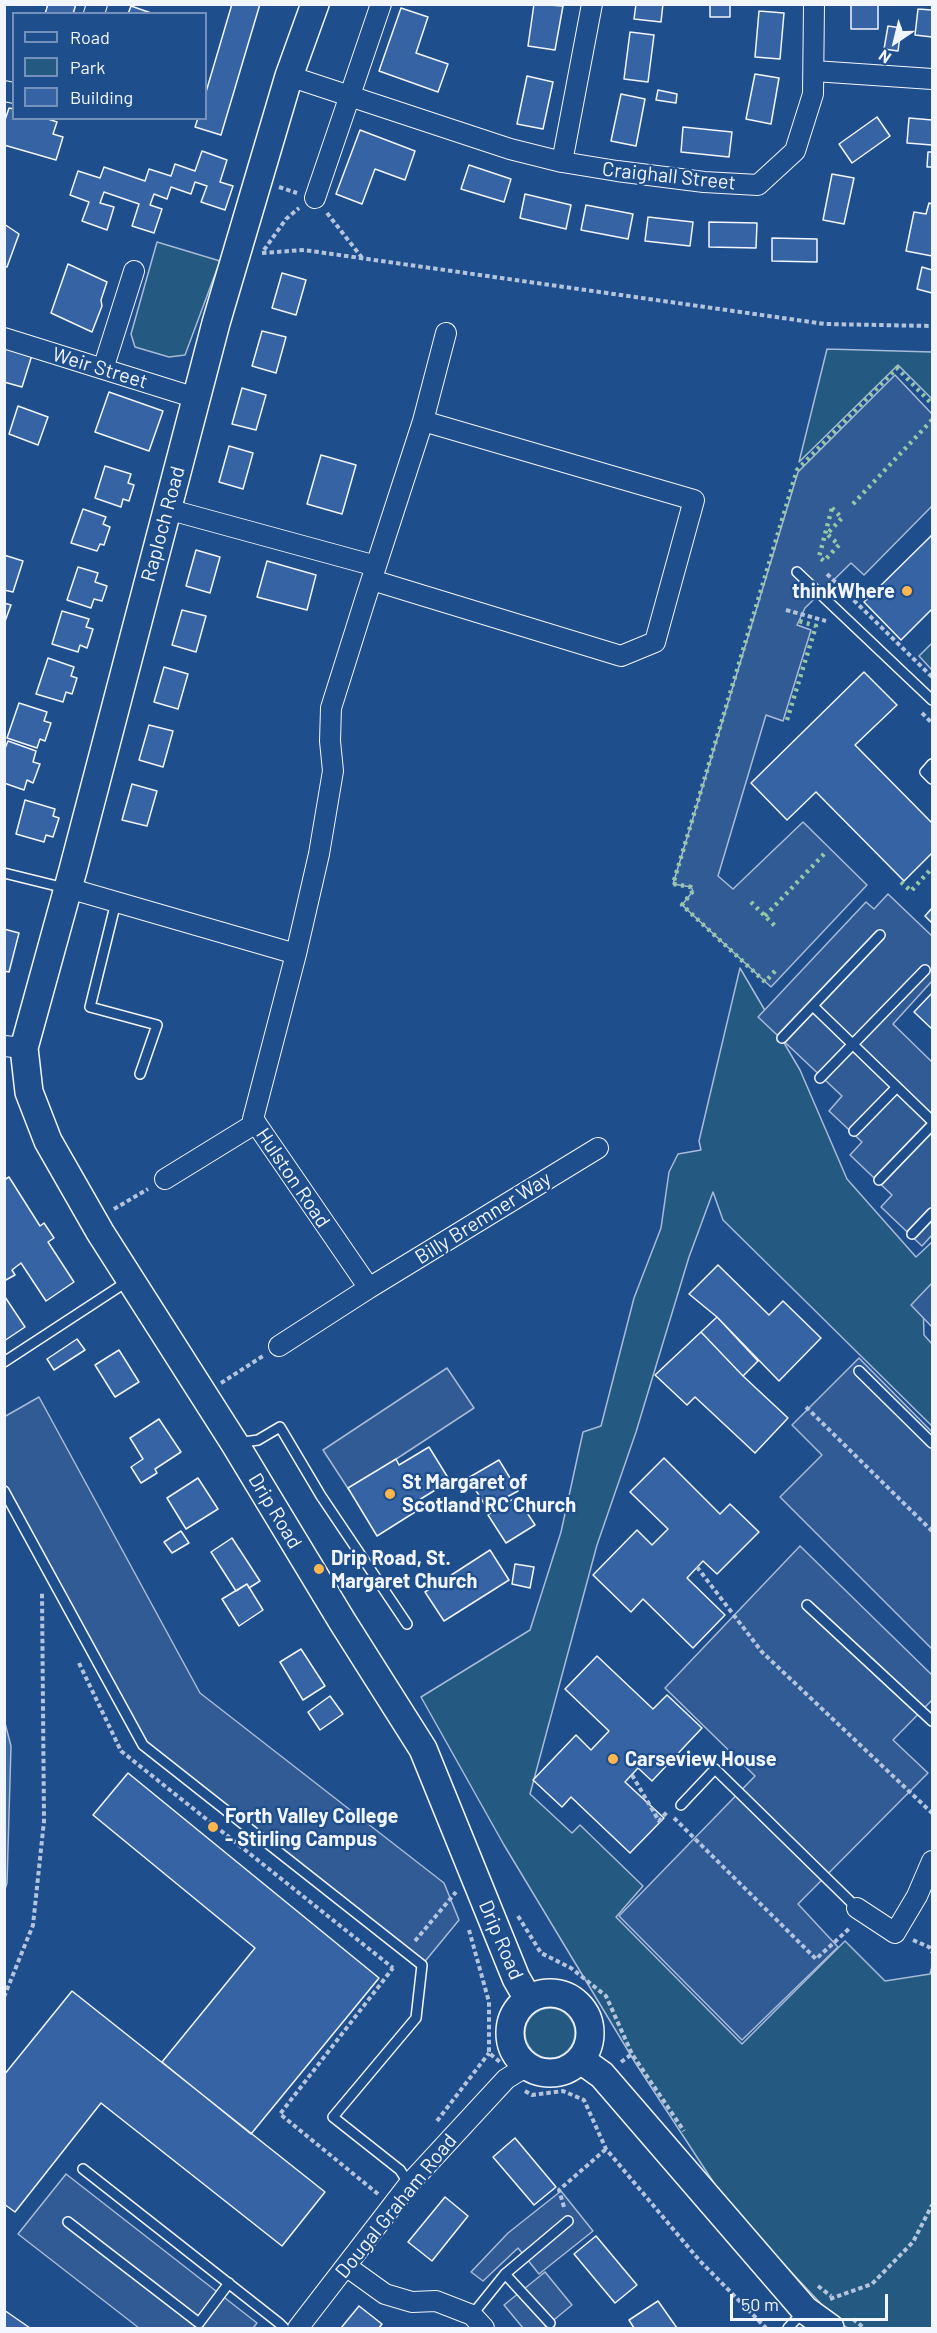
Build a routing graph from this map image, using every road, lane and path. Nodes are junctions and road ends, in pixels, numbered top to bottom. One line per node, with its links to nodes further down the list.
1 (315, 4): 6 (street, Raploch Road)
2 (381, 4): 8 (street)
3 (592, 4): 9 (street)
4 (814, 4): 5 (street, Craighall Street)
5 (814, 71): 7 (street); 9 (street, Craighall Street)
6 (290, 76): 8 (street, Craighall Street); 10 (street, Raploch Road)
7 (933, 79)
8 (351, 96): 9 (street, Craighall Street); 11 (street)
9 (562, 162)
10 (258, 181): 11 (path); 12 (street, Raploch Road)
11 (315, 198): 12 (path); 13 (path)
12 (250, 250): 13 (path); 19 (street, Raploch Road)
13 (364, 259): 15 (path)
14 (134, 271): 18 (street)
15 (933, 326)
16 (446, 333): 20 (street, Hulston Road)
17 (4, 338): 18 (street, Weir Street)
18 (103, 369): 19 (street, Weir Street)
19 (196, 398): 21 (street, Raploch Road)
20 (423, 422): 23 (street, Hulston Road); 23 (street)
21 (167, 509): 23 (street); 34 (street, Raploch Road)
22 (797, 572): 28 (lane)
23 (374, 573): 37 (street, Hulston Road)
24 (827, 574): 27 (path)
25 (786, 610): 26 (path)
26 (833, 628)
27 (933, 677)
28 (933, 700)
29 (916, 707): 30 (path)
30 (933, 723)
31 (933, 764): 32 (lane)
32 (933, 779)
33 (4, 873): 34 (lane)
34 (68, 888): 35 (street); 42 (street, Raploch Road)
35 (116, 902): 37 (street); 43 (lane)
36 (880, 935): 39 (lane)
37 (296, 954): 47 (street, Hulston Road)
38 (925, 970): 41 (lane)
39 (813, 1006): 40 (lane); 41 (lane)
40 (782, 1038)
41 (853, 1044): 44 (lane); 45 (lane)
42 (14, 1047): 53 (street, Drip Road)
43 (140, 1074)
44 (820, 1078)
45 (897, 1087): 46 (lane); 48 (lane)
46 (933, 1123): 51 (lane)
47 (256, 1124): 50 (street); 56 (street, Hulston Road)
48 (854, 1131)
49 (598, 1148): 56 (street, Billy Bremner Way)
50 (165, 1179): 53 (path)
51 (879, 1180)
52 (933, 1213): 54 (lane)
53 (94, 1221): 55 (street, Drip Road)
54 (912, 1234)
55 (130, 1279): 58 (lane); 60 (street, Drip Road)
56 (369, 1288): 57 (street, Billy Bremner Way)
57 (279, 1347): 60 (path)
58 (4, 1362)
59 (859, 1371): 62 (lane)
60 (203, 1394): 63 (street, Drip Road)
61 (806, 1407): 65 (path)
62 (933, 1443)
63 (235, 1444): 69 (lane); 81 (street, Drip Road)
64 (4, 1491): 79 (lane)
65 (933, 1531)
66 (697, 1567): 73 (path)
67 (42, 1587): 80 (path)
68 (807, 1605): 70 (lane)
69 (407, 1624)
70 (933, 1721)
71 (632, 1775): 76 (path)
72 (681, 1805): 76 (lane)
73 (933, 1813)
74 (933, 1861): 76 (street)
75 (459, 1897): 79 (path)
76 (861, 1911)
77 (518, 1915): 84 (path)
78 (467, 1924): 83 (path)
79 (406, 1952): 87 (lane); 88 (path)
80 (4, 1997)
81 (528, 1999): 82 (street, Drip Road); 83 (street, Drip Road)
82 (581, 2060): 83 (street); 96 (street)
83 (517, 2072): 85 (path); 87 (street, Dougal Graham Road)
84 (685, 2132)
85 (606, 2149): 90 (path); 101 (path)
86 (84, 2169): 94 (lane)
87 (409, 2184): 92 (street, Dougal Graham Road)
88 (380, 2195)
89 (933, 2205): 95 (path)
90 (568, 2221): 93 (lane)
91 (68, 2222): 94 (lane)
92 (346, 2266): 97 (street); 100 (street, Dougal Graham Road)
93 (505, 2274): 97 (lane); 98 (lane)
94 (229, 2283): 99 (lane)
95 (833, 2298): 96 (path); 96 (path)
96 (800, 2305): 102 (street)
97 (478, 2322)
98 (550, 2323)
99 (284, 2328)
100 (298, 2328)
101 (766, 2328)
102 (830, 2328)

